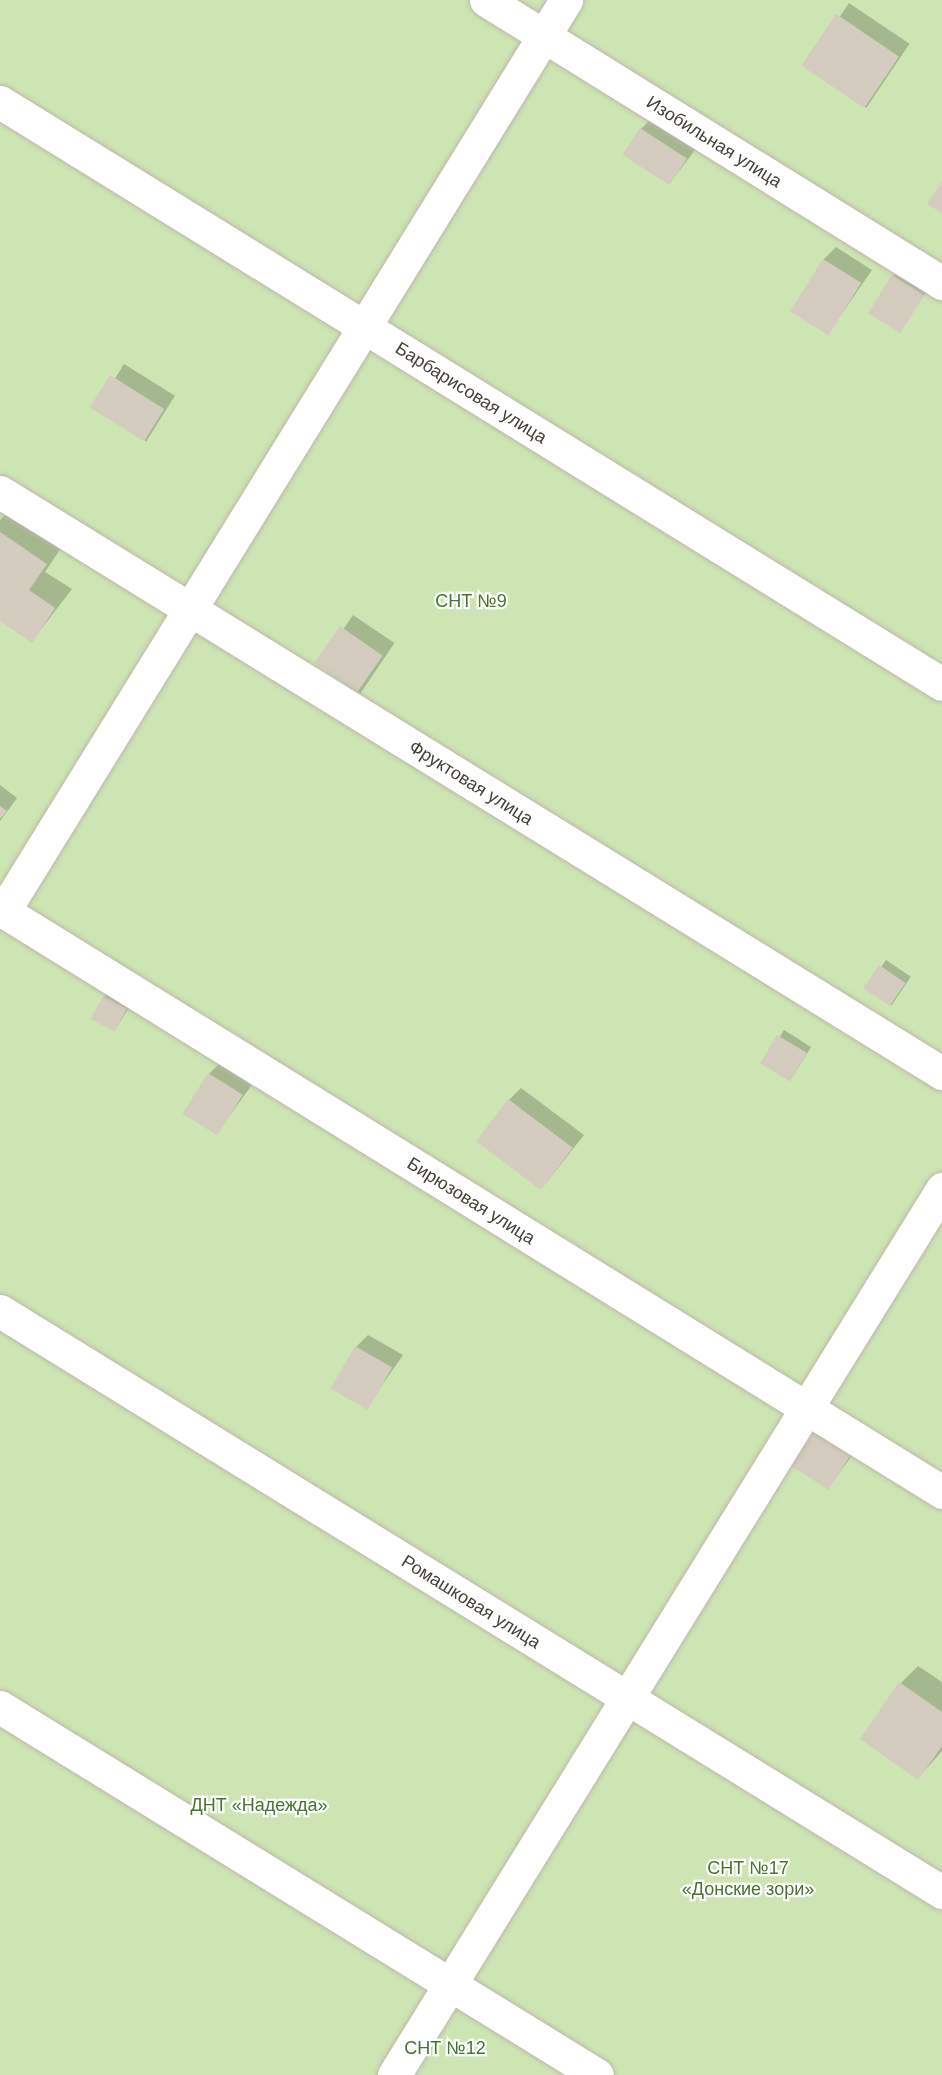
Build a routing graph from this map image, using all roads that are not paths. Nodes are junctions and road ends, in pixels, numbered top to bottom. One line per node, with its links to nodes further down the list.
1 (486, 0): 3 (street, Изобильная улица)
2 (566, 0): 3 (street)
3 (544, 36): 5 (street, Изобильная улица); 6 (street)
4 (0, 102): 6 (street, Барбарисовая улица)
5 (942, 283)
6 (364, 327): 8 (street); 9 (street, Барбарисовая улица)
7 (0, 492): 8 (street, Фруктовая улица)
8 (190, 609): 10 (street); 11 (street, Фруктовая улица)
9 (942, 684)
10 (2, 910): 14 (street, Бирюзовая улица)
11 (942, 1073)
12 (942, 1189): 14 (street)
13 (0, 1311): 16 (street, Ромашковая улица)
14 (806, 1408): 15 (street, Бирюзовая улица); 16 (street)
15 (942, 1492)
16 (627, 1698): 18 (street, Ромашковая улица); 19 (street)
17 (0, 1707): 19 (street)
18 (942, 1892)
19 (450, 1984): 20 (street); 21 (street)
20 (394, 2075)
21 (597, 2075)

